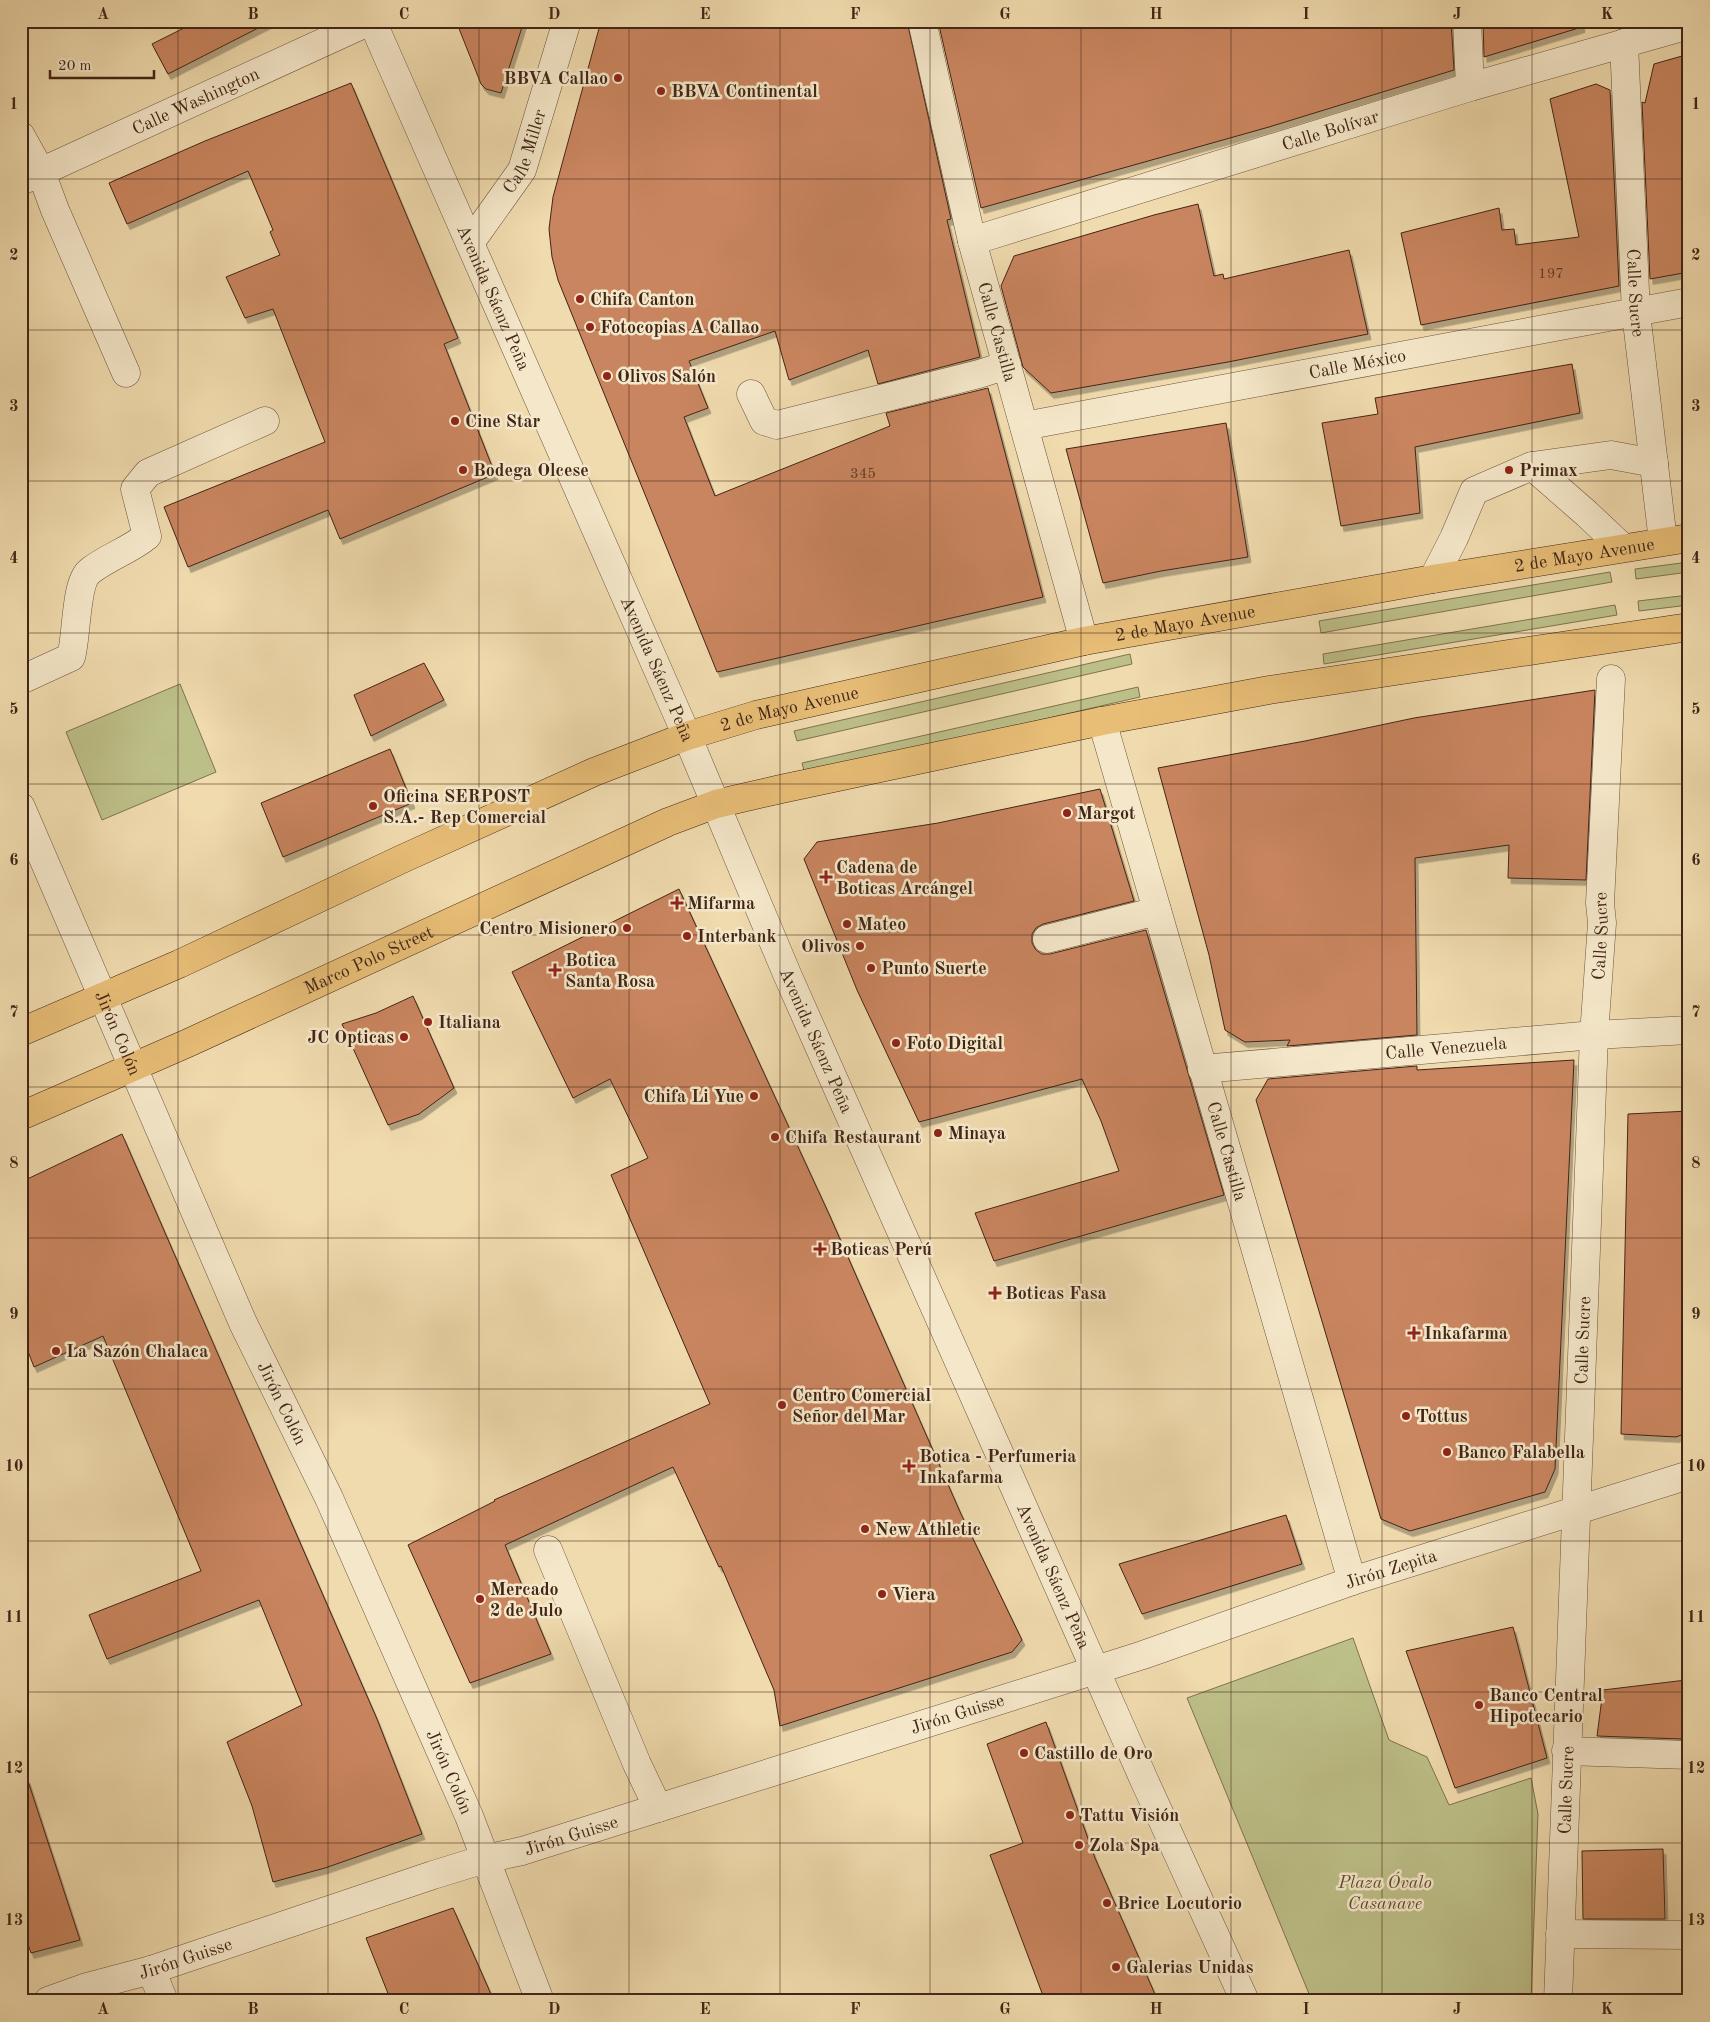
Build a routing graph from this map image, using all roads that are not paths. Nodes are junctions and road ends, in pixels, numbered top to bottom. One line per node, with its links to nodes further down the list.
1 (371, 21): 9 (street, Calle Washington); 11 (street, Avenida Sáenz Peña)
2 (567, 21): 11 (street, Calle Miller)
3 (922, 21): 10 (street, Calle Castilla)
4 (1467, 21): 7 (street)
5 (1689, 25): 6 (street, Calle Bolívar)
6 (1624, 43): 7 (street, Calle Bolívar); 13 (street, Calle Sucre)
7 (1470, 87): 10 (street, Calle Bolívar)
8 (21, 136): 9 (street)
9 (31, 176): 15 (street)
10 (972, 241): 14 (street, Calle Castilla)
11 (470, 243): 29 (street, Avenida Sáenz Peña)
12 (1689, 302): 13 (street, Calle México)
13 (1636, 313): 18 (street, Calle México); 19 (street, Calle Sucre)
14 (1007, 365): 16 (street); 18 (street, Calle Castilla)
15 (126, 372)
16 (751, 394)
17 (265, 421): 27 (street)
18 (1024, 426): 25 (street, Calle Castilla)
19 (1654, 463): 20 (street); 21 (street, Calle Sucre)
20 (1532, 466): 22 (street); 23 (street)
21 (1676, 539): 22 (main road, 2 de Mayo Avenue)
22 (1622, 547): 23 (main road, 2 de Mayo Avenue)
23 (1433, 579): 25 (main road, 2 de Mayo Avenue)
24 (1689, 627): 28 (main road)
25 (1084, 641): 29 (main road, 2 de Mayo Avenue)
26 (1611, 679): 37 (street, Calle Sucre)
27 (21, 680)
28 (1102, 721): 30 (main road); 32 (street, Calle Castilla)
29 (687, 736): 30 (street, Avenida Sáenz Peña); 34 (main road)
30 (716, 804): 38 (main road, Marco Polo Street); 45 (street, Avenida Sáenz Peña)
31 (21, 807): 34 (street, Jirón Colón)
32 (1156, 911): 33 (street); 39 (street, Calle Castilla)
33 (1047, 939)
34 (104, 997): 36 (main road); 38 (street, Jirón Colón)
35 (1689, 1030): 37 (street, Calle Venezuela)
36 (21, 1032)
37 (1594, 1035): 39 (street, Calle Venezuela); 42 (street, Calle Sucre)
38 (134, 1067): 40 (main road, Marco Polo Street); 49 (street, Jirón Colón)
39 (1202, 1069): 44 (street, Calle Castilla)
40 (21, 1116)
41 (1689, 1475): 42 (street, Jirón Zepita)
42 (1575, 1510): 44 (street, Jirón Zepita); 46 (street, Calle Sucre)
43 (548, 1550): 48 (street)
44 (1352, 1581): 45 (street, Jirón Zepita)
45 (1096, 1670): 48 (street, Jirón Guisse); 56 (street, Avenida Sáenz Peña)
46 (1566, 1751): 47 (street); 50 (street, Calle Sucre)
47 (1689, 1756)
48 (658, 1808): 49 (street, Jirón Guisse)
49 (485, 1859): 52 (street, Jirón Guisse); 55 (street, Jirón Colón)
50 (1560, 1934): 51 (street); 57 (street, Calle Sucre)
51 (1689, 1935)
52 (151, 1970): 53 (street, Jirón Guisse); 54 (street)
53 (48, 2001)
54 (164, 2001)
55 (540, 2001)
56 (1245, 2001)
57 (1558, 2001)

